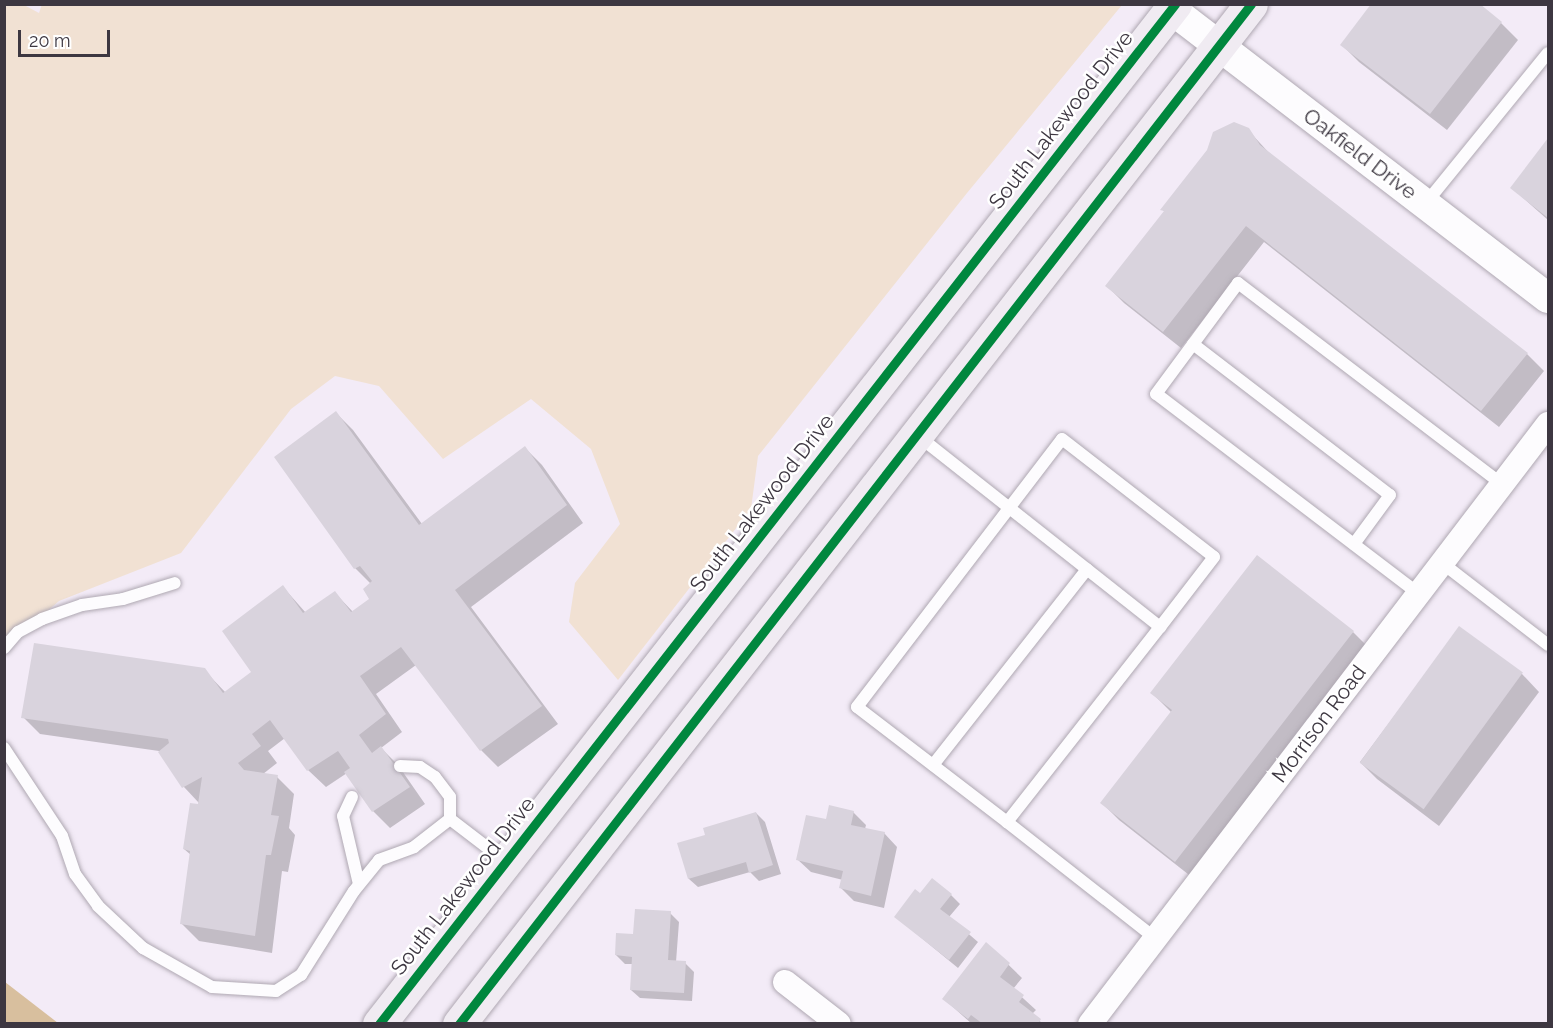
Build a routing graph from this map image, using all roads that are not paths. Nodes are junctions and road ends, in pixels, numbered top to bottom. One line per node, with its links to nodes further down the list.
1 (1251, 4): 3 (main road)
2 (1173, 7): 3 (street, Oakfield Drive); 26 (main road, South Lakewood Drive)
3 (1218, 46): 5 (street, Oakfield Drive); 9 (main road)
4 (1548, 53): 5 (lane)
5 (1425, 204): 6 (street, Oakfield Drive)
6 (1548, 298)
7 (1192, 344): 10 (lane); 12 (lane); 12 (lane)
8 (1548, 424): 10 (street, Morrison Road)
9 (916, 434): 11 (lane); 31 (main road)
10 (1502, 484): 13 (street, Morrison Road)
11 (1009, 507): 14 (lane); 17 (lane); 21 (lane)
12 (1354, 544): 16 (lane)
13 (1442, 563): 16 (street, Morrison Road); 18 (lane)
14 (1087, 569): 17 (lane); 21 (lane)
15 (175, 583): 19 (lane)
16 (1419, 594): 28 (street, Morrison Road)
17 (1160, 627): 25 (lane)
18 (1548, 645)
19 (4, 648)
20 (4, 748): 27 (lane)
21 (933, 765): 25 (lane)
22 (400, 766): 24 (lane)
23 (352, 797): 27 (lane)
24 (450, 819): 26 (lane); 27 (lane)
25 (1007, 822): 28 (lane)
26 (505, 861): 30 (main road, South Lakewood Drive)
27 (359, 885)
28 (1155, 938): 33 (street, Morrison Road)
29 (785, 982): 32 (street)
30 (379, 1023)
31 (459, 1023)
32 (839, 1023)
33 (1090, 1023)

